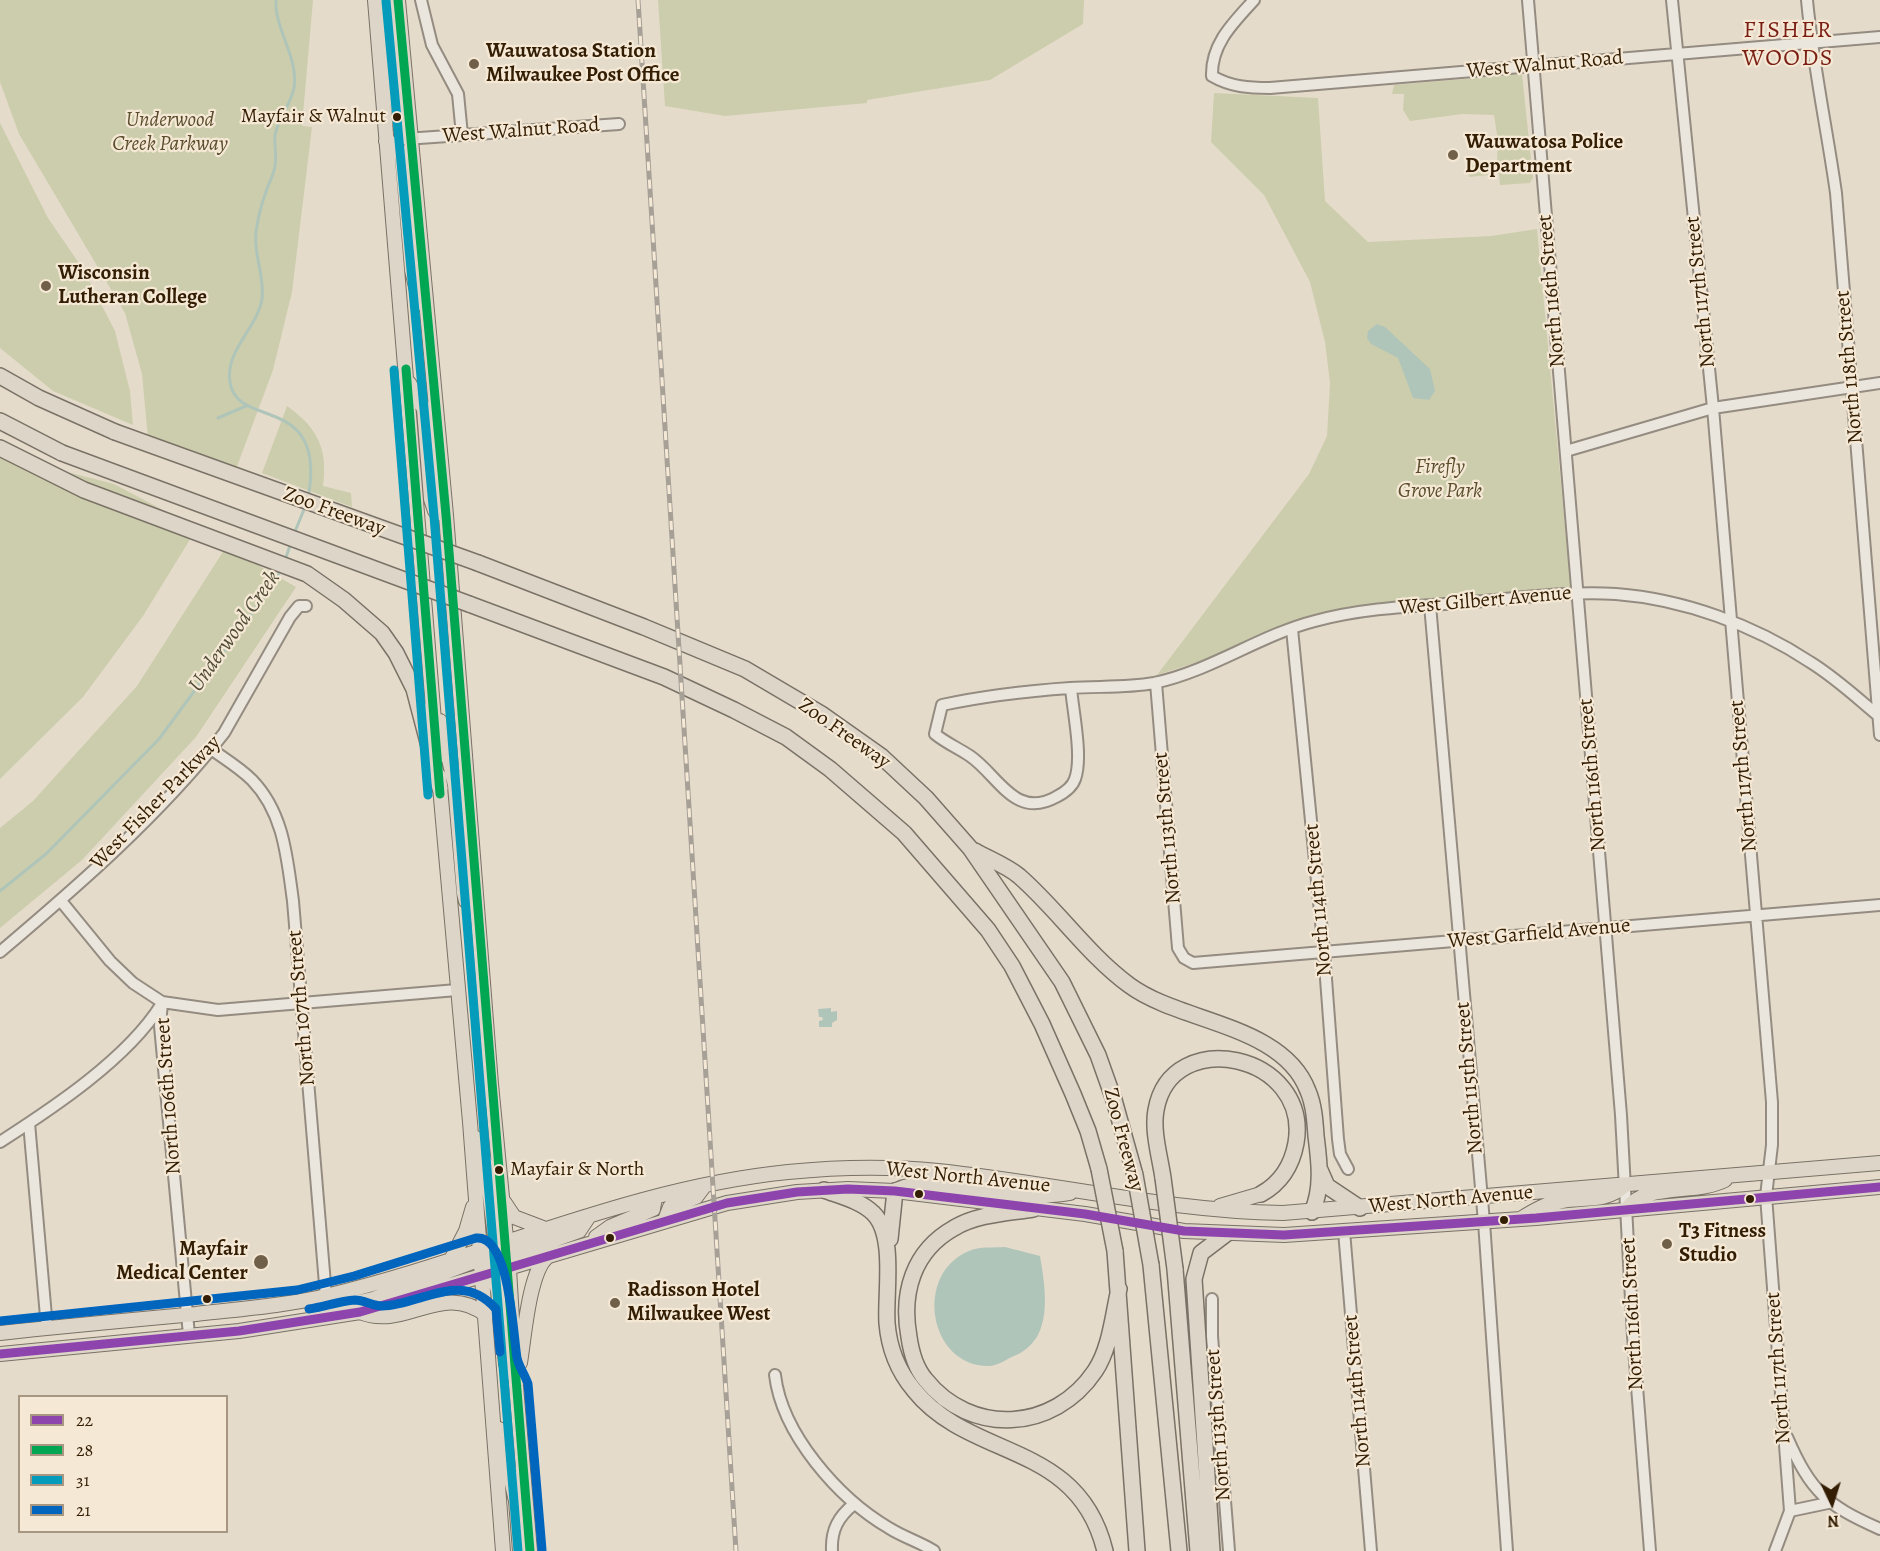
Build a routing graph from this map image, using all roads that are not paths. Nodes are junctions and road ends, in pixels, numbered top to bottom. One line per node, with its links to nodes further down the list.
1 (375, 0): 16 (main road)
2 (386, 0): 15 (main road)
3 (398, 0): 15 (main road)
4 (421, 0): 14 (street)
5 (1254, 0): 12 (street, West Walnut Road)
6 (1528, 0): 12 (street, North 116th Street)
7 (1672, 0): 11 (street, North 117th Street)
8 (1807, 0): 10 (street, North 118th Street)
9 (1880, 37): 10 (street, West Walnut Road)
10 (1811, 42): 11 (street, West Walnut Road); 21 (street, North 118th Street)
11 (1676, 54): 12 (street, West Walnut Road); 22 (street, North 117th Street)
12 (1533, 65): 25 (street, North 116th Street)
13 (619, 124): 14 (street, West Walnut Road)
14 (462, 135): 15 (street, West Walnut Road)
15 (412, 138): 16 (street, West Walnut Road); 17 (main road)
16 (386, 141): 17 (main road); 19 (main road)
17 (429, 331): 26 (main road)
18 (0, 376): 39 (highway, Zoo Freeway, bridge)
19 (406, 378): 26 (main road); 34 (main road)
20 (1880, 383): 21 (street)
21 (1852, 386): 22 (street); 35 (street, North 118th Street)
22 (1713, 408): 25 (street); 30 (street, North 117th Street)
23 (0, 421): 91 (highway, Zoo Freeway, bridge)
24 (0, 448): 38 (highway)
25 (1566, 451): 27 (street, North 116th Street)
26 (446, 515): 42 (main road)
27 (1578, 593): 28 (street, West Gilbert Avenue); 30 (street, West Gilbert Avenue); 44 (street, North 116th Street)
28 (1430, 605): 31 (street, West Gilbert Avenue); 45 (street, North 115th Street)
29 (306, 606): 37 (street, West Fisher Parkway)
30 (1731, 621): 35 (street, West Gilbert Avenue); 43 (street, North 117th Street)
31 (1292, 629): 32 (street, West Gilbert Avenue); 47 (street, North 114th Street)
32 (1156, 682): 33 (street, West Gilbert Avenue); 48 (street, North 113th Street)
33 (1071, 688): 33 (street, West Gilbert Avenue)
34 (431, 693): 38 (main road); 42 (main road)
35 (1879, 716): 36 (street, North 118th Street)
36 (1880, 735)
37 (211, 749): 40 (street, West Fisher Parkway); 51 (street, North 107th Street)
38 (440, 788): 49 (main road)
39 (970, 848): 56 (highway); 120 (highway, Zoo Freeway, bridge)
40 (61, 901): 46 (street, West Fisher Parkway); 50 (street, North 106th Street)
41 (1880, 905): 43 (street, West Garfield Avenue)
42 (477, 909): 72 (main road)
43 (1756, 916): 44 (street, West Garfield Avenue); 59 (street, North 117th Street)
44 (1605, 927): 45 (street, West Garfield Avenue); 61 (street, North 116th Street)
45 (1458, 941): 47 (street, West Garfield Avenue); 71 (street, North 115th Street)
46 (0, 952)
47 (1324, 952): 48 (street, West Garfield Avenue); 58 (street, North 114th Street)
48 (1197, 963)
49 (457, 990): 51 (street); 52 (main road)
50 (162, 1002): 51 (street); 53 (street); 95 (street, North 106th Street)
51 (302, 1005): 92 (street, North 107th Street)
52 (470, 1122): 68 (main road); 89 (main road)
53 (29, 1123): 54 (street); 98 (street)
54 (0, 1142)
55 (1880, 1163): 59 (main road, West North Avenue)
56 (1319, 1165): 73 (highway); 77 (highway)
57 (897, 1168): 62 (main road, West North Avenue); 65 (main road); 66 (main road, West North Avenue)
58 (1348, 1169)
59 (1769, 1172): 60 (main road, West North Avenue); 69 (street, North 117th Street)
60 (1737, 1174): 61 (main road, West North Avenue); 75 (main road)
61 (1626, 1184): 71 (main road, West North Avenue); 75 (street, North 116th Street); 79 (main road)
62 (705, 1185): 70 (main road, West North Avenue); 80 (main road)
63 (1880, 1187): 69 (main road, West North Avenue)
64 (824, 1190): 65 (main road, West North Avenue); 80 (main road, West North Avenue); 90 (highway)
65 (895, 1191): 66 (main road); 74 (main road, West North Avenue); 90 (highway)
66 (1080, 1191): 76 (main road, West North Avenue)
67 (1261, 1194): 76 (main road); 121 (highway, bridge)
68 (476, 1196): 88 (main road); 89 (main road)
69 (1766, 1196): 75 (main road, West North Avenue); 108 (street, North 117th Street)
70 (655, 1197): 78 (main road, West North Avenue); 86 (main road)
71 (1481, 1198): 73 (main road, West North Avenue); 81 (street, North 115th Street)
72 (503, 1199): 82 (main road); 89 (main road)
73 (1360, 1208): 77 (main road, West North Avenue)
74 (1033, 1209): 84 (main road, West North Avenue); 91 (highway)
75 (1627, 1209): 79 (main road, West North Avenue); 126 (street, North 116th Street)
76 (1205, 1210): 77 (main road, West North Avenue)
77 (1312, 1212): 85 (main road)
78 (589, 1216): 82 (main road, West North Avenue); 89 (main road)
79 (1520, 1219): 81 (main road, West North Avenue)
80 (665, 1220): 86 (main road, West North Avenue)
81 (1484, 1222): 83 (main road, West North Avenue); 125 (street, North 115th Street)
82 (545, 1228): 89 (main road, West North Avenue)
83 (1344, 1231): 85 (main road, West North Avenue); 124 (street, North 114th Street)
84 (1226, 1234): 85 (main road, West North Avenue); 122 (highway)
85 (1276, 1235)
86 (590, 1242): 87 (main road, West North Avenue)
87 (547, 1257): 89 (main road, West North Avenue); 106 (main road)
88 (452, 1258): 89 (main road, West North Avenue); 92 (main road, West North Avenue)
89 (494, 1258): 94 (main road, West North Avenue); 96 (main road); 99 (main road); 106 (main road)
90 (887, 1272): 118 (highway)
91 (1119, 1289): 119 (highway, Zoo Freeway)
92 (326, 1296): 95 (main road, West North Avenue)
93 (1212, 1299): 123 (street, North 113th Street)
94 (360, 1312): 96 (main road); 99 (main road, West North Avenue)
95 (187, 1315): 97 (main road, West North Avenue); 101 (street, North 106th Street)
96 (486, 1315): 107 (main road)
97 (156, 1318): 98 (main road, West North Avenue); 103 (main road)
98 (47, 1328): 100 (main road, West North Avenue); 102 (main road)
99 (240, 1331): 101 (main road, West North Avenue)
100 (0, 1333)
101 (189, 1335): 103 (main road, West North Avenue)
102 (0, 1348)
103 (48, 1349): 104 (main road, West North Avenue)
104 (0, 1354)
105 (775, 1375): 109 (street)
106 (516, 1386): 115 (main road)
107 (492, 1404): 113 (main road); 114 (main road)
108 (1784, 1432): 110 (street); 111 (street, North 117th Street)
109 (854, 1503): 116 (street); 117 (street)
110 (1828, 1503): 111 (street); 112 (street)
111 (1790, 1511): 127 (street, North 117th Street)
112 (1880, 1529)
113 (503, 1551)
114 (520, 1551)
115 (530, 1551)
116 (832, 1551)
117 (934, 1551)
118 (1105, 1551)
119 (1137, 1551)
120 (1179, 1551)
121 (1198, 1551)
122 (1212, 1551)
123 (1229, 1551)
124 (1371, 1551)
125 (1508, 1551)
126 (1650, 1551)
127 (1775, 1551)

